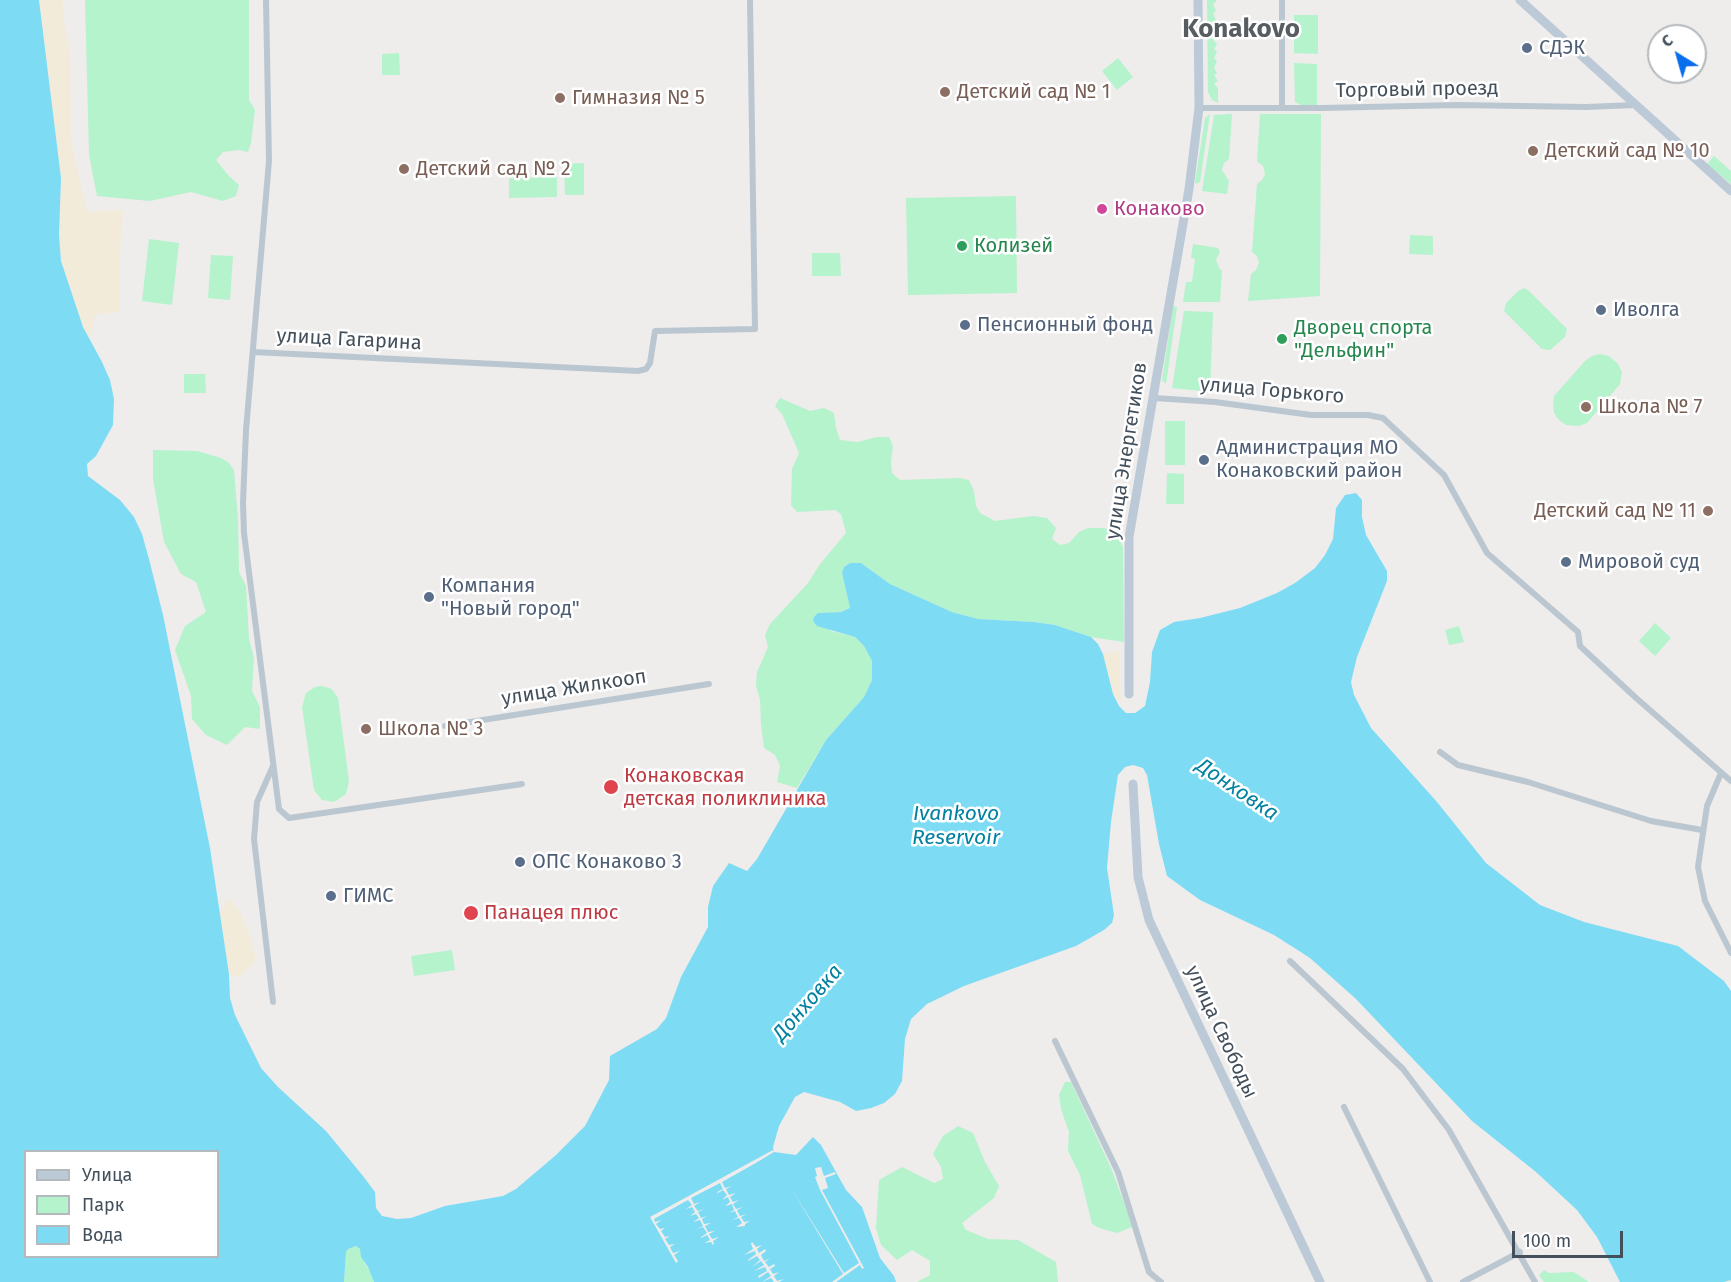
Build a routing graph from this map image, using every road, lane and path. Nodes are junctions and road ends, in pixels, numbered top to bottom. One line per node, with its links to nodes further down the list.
1 (266, 0): 10 (street)
2 (750, 0): 10 (street, улица Гагарина)
3 (1198, 0): 7 (main road, улица Энергетиков)
4 (1281, 0): 8 (street)
5 (1520, 0): 6 (main road)
6 (1635, 105): 8 (street, Торговый проезд); 9 (main road)
7 (1199, 108): 8 (street, Торговый проезд); 11 (main road, улица Энергетиков)
8 (1282, 108)
9 (1731, 191)
10 (253, 352): 16 (street, улица Гагарина)
11 (1154, 398): 13 (main road, улица Энергетиков); 17 (street, улица Горького)
12 (709, 684): 14 (street, улица Жилкооп)
13 (1129, 694)
14 (445, 726)
15 (1440, 752): 21 (street)
16 (273, 766): 19 (street, улица Гагарина); 24 (street)
17 (1721, 773): 18 (street, улица Горького); 21 (street)
18 (1731, 781)
19 (522, 784)
20 (1133, 784): 29 (main road, улица Свободы)
21 (1702, 830): 22 (street)
22 (1731, 953)
23 (1290, 961): 27 (street)
24 (273, 1002)
25 (1055, 1041): 28 (street)
26 (1344, 1107): 30 (street)
27 (1520, 1252): 31 (street); 32 (street)
28 (1161, 1282)
29 (1320, 1282)
30 (1431, 1282)
31 (1463, 1282)
32 (1535, 1282)

